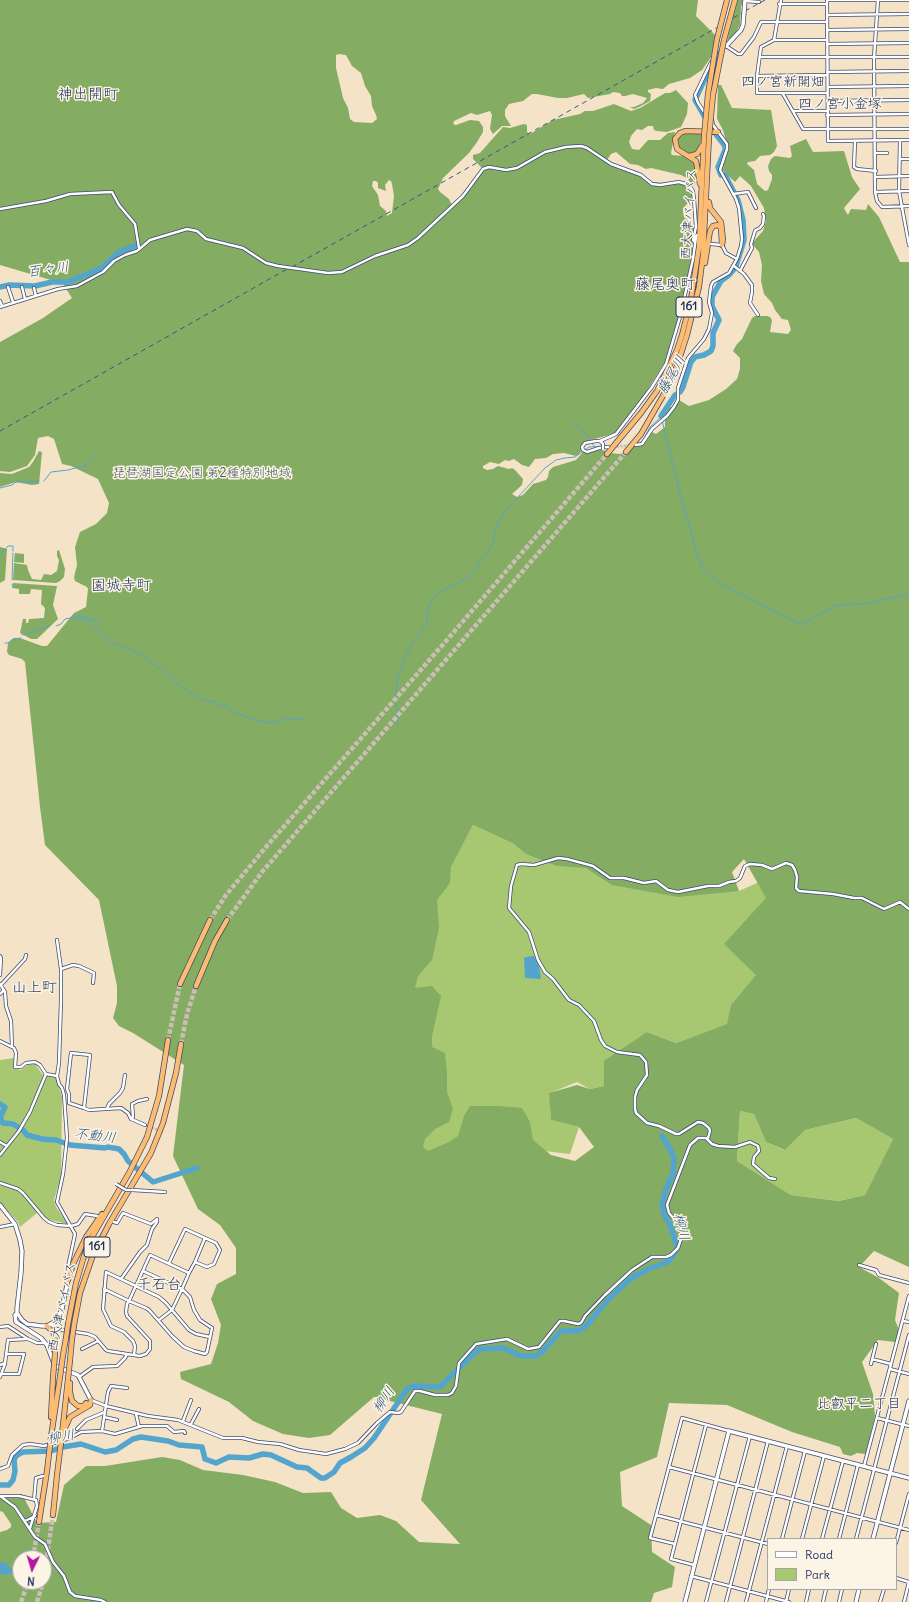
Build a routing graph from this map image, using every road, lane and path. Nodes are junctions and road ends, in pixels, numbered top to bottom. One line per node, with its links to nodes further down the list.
1 (727, 0): 51 (highway, 西大津バイパス / 161, bridge)
2 (735, 0): 51 (highway, 西大津バイパス / 161, bridge)
3 (781, 0): 9 (street)
4 (827, 0): 5 (street); 10 (street)
5 (878, 0): 6 (street); 13 (street)
6 (909, 0)
7 (745, 1): 8 (street); 24 (street)
8 (759, 2)
9 (779, 4): 10 (street); 14 (street)
10 (827, 4): 12 (street)
11 (909, 14): 13 (street)
12 (827, 15): 13 (street); 15 (street)
13 (877, 15): 16 (street)
14 (776, 22): 15 (street); 19 (street); 24 (street)
15 (827, 22): 18 (street)
16 (875, 29): 17 (street); 18 (street); 21 (street)
17 (909, 29)
18 (827, 30): 20 (street)
19 (774, 40): 20 (street); 26 (street)
20 (827, 40): 23 (street)
21 (874, 43): 22 (street); 23 (street); 29 (street)
22 (909, 43)
23 (827, 44): 28 (street)
24 (726, 46): 25 (street)
25 (722, 48): 46 (street); 46 (street)
26 (760, 57): 28 (street); 33 (street)
27 (909, 57): 29 (street)
28 (827, 58): 29 (street); 32 (street)
29 (874, 58): 30 (street)
30 (874, 72): 31 (street); 32 (street); 34 (street)
31 (909, 72)
32 (827, 74): 33 (street); 36 (street)
33 (757, 76): 37 (street)
34 (875, 86): 35 (street); 36 (street); 39 (street)
35 (909, 86)
36 (827, 87): 38 (street)
37 (782, 93): 38 (street); 42 (street)
38 (827, 93): 41 (street)
39 (875, 100): 40 (street); 41 (street); 45 (street)
40 (909, 100)
41 (827, 101): 43 (street)
42 (793, 111): 43 (street); 47 (street)
43 (827, 113): 45 (street); 47 (street)
44 (909, 114): 45 (street)
45 (875, 115): 48 (street)
46 (713, 125): 50 (street)
47 (828, 129): 48 (street); 55 (street)
48 (875, 129): 49 (street); 52 (street)
49 (909, 129)
50 (718, 132): 58 (highway); 68 (street)
51 (707, 137): 58 (highway); 69 (highway, 西大津バイパス / 161)
52 (875, 140): 53 (street); 55 (street); 56 (street)
53 (900, 140): 54 (street); 59 (street)
54 (909, 140)
55 (855, 141): 61 (street)
56 (876, 153): 57 (street); 61 (street)
57 (887, 153)
58 (687, 156): 69 (highway)
59 (900, 159): 60 (street); 64 (street)
60 (909, 159)
61 (876, 171): 63 (street)
62 (909, 176): 64 (street)
63 (876, 177): 64 (street); 67 (street)
64 (899, 177): 66 (street)
65 (909, 190): 66 (street)
66 (899, 191): 67 (street); 70 (street)
67 (876, 192): 70 (street)
68 (734, 194): 72 (street); 84 (street)
69 (704, 195): 77 (highway, 西大津バイパス / 161); 81 (highway); 89 (highway, 西大津バイパス / 161)
70 (902, 206): 71 (street); 75 (street)
71 (909, 206)
72 (756, 208)
73 (0, 209): 83 (street)
74 (763, 214): 86 (street)
75 (904, 220): 76 (street); 78 (street)
76 (909, 220)
77 (700, 234): 97 (street); 102 (highway, 西大津バイパス / 161)
78 (908, 235): 82 (street)
79 (695, 242): 83 (street)
80 (711, 244): 81 (street)
81 (722, 245): 84 (street); 89 (highway)
82 (909, 245)
83 (139, 248): 91 (street)
84 (737, 259): 85 (street)
85 (734, 266): 86 (street); 98 (street)
86 (740, 271): 96 (street)
87 (8, 287): 94 (street)
88 (22, 287): 92 (street)
89 (699, 287): 101 (highway, 西大津バイパス / 161)
90 (34, 288): 91 (street)
91 (36, 296): 92 (street)
92 (25, 299): 94 (street)
93 (0, 301): 95 (street)
94 (13, 302): 95 (street)
95 (1, 306)
96 (758, 315)
97 (600, 441): 99 (street); 100 (street, bridge)
98 (636, 445)
99 (608, 447)
100 (603, 449)
101 (626, 452)
102 (606, 454)
103 (909, 909): 131 (street)
104 (210, 920): 112 (highway)
105 (227, 920): 114 (highway)
106 (58, 940): 109 (street)
107 (26, 954): 113 (street)
108 (0, 956): 110 (street)
109 (61, 969): 111 (street); 123 (street)
110 (0, 975)
111 (93, 983)
112 (180, 984)
113 (0, 986): 115 (street)
114 (196, 986)
115 (4, 990): 116 (street); 120 (street)
116 (0, 994)
117 (168, 1040): 139 (highway, 西大津バイパス / 161)
118 (0, 1041): 120 (street)
119 (181, 1044): 189 (highway, 西大津バイパス / 161, bridge)
120 (12, 1047): 121 (street)
121 (46, 1074): 123 (street); 133 (street)
122 (125, 1075): 128 (street)
123 (57, 1076): 125 (street)
124 (67, 1087): 125 (street); 127 (street); 127 (street)
125 (62, 1088): 146 (street)
126 (147, 1099): 129 (street)
127 (84, 1108): 128 (street)
128 (107, 1109): 129 (street)
129 (131, 1119): 130 (street)
130 (145, 1125)
131 (707, 1139): 135 (street); 203 (street)
132 (0, 1142): 133 (street)
133 (7, 1146): 134 (street)
134 (0, 1155)
135 (774, 1179)
136 (0, 1183): 146 (street)
137 (116, 1184): 138 (street, bridge)
138 (165, 1192)
139 (110, 1204): 155 (highway); 214 (highway, 西大津バイパス / 161, bridge)
140 (0, 1205): 145 (street)
141 (97, 1216): 146 (street)
142 (105, 1218): 143 (street)
143 (108, 1220)
144 (114, 1222): 154 (street)
145 (15, 1224): 147 (street); 163 (street)
146 (71, 1226): 155 (street)
147 (0, 1227)
148 (206, 1238): 149 (street); 149 (street); 150 (street)
149 (195, 1262): 153 (street)
150 (169, 1263): 152 (street); 153 (street)
151 (859, 1265): 156 (street)
152 (143, 1271): 157 (street); 159 (street)
153 (189, 1273): 159 (street)
154 (121, 1279): 157 (street); 158 (street)
155 (68, 1280): 167 (street)
156 (909, 1283)
157 (136, 1286): 161 (street); 162 (street)
158 (104, 1289): 161 (street); 178 (street)
159 (182, 1289): 162 (street); 170 (street)
160 (909, 1296): 165 (street)
161 (129, 1301): 164 (street); 178 (street)
162 (172, 1310): 164 (street); 170 (street)
163 (17, 1313): 167 (street); 173 (street)
164 (159, 1320): 170 (street)
165 (903, 1320): 166 (street); 182 (street)
166 (909, 1322)
167 (50, 1325): 172 (street); 214 (highway, bridge)
168 (0, 1327): 171 (street)
169 (909, 1335): 185 (street)
170 (210, 1337)
171 (28, 1339): 173 (street); 176 (street)
172 (98, 1341): 175 (street); 177 (street)
173 (45, 1342): 188 (street)
174 (876, 1344): 179 (street)
175 (82, 1349)
176 (6, 1354): 180 (street); 187 (street)
177 (127, 1354): 178 (street); 188 (street)
178 (134, 1355)
179 (872, 1359): 181 (street); 182 (street)
180 (5, 1363): 183 (street); 187 (street)
181 (871, 1364)
182 (891, 1364): 184 (street)
183 (0, 1365)
184 (890, 1369): 185 (street); 199 (street)
185 (899, 1372): 186 (street); 201 (street)
186 (909, 1374)
187 (1, 1376)
188 (79, 1377): 191 (street)
189 (69, 1379): 191 (highway); 212 (highway, 西大津バイパス / 161)
190 (127, 1388): 194 (street)
191 (91, 1400): 194 (street); 212 (highway)
192 (191, 1400): 202 (street)
193 (909, 1401): 204 (street)
194 (106, 1406): 196 (street); 197 (street)
195 (199, 1409): 203 (street)
196 (105, 1412): 198 (street); 208 (street)
197 (136, 1414): 202 (street); 207 (street)
198 (104, 1417): 200 (street); 209 (street)
199 (877, 1418): 201 (street); 222 (street)
200 (117, 1420)
201 (887, 1420): 204 (street); 224 (street)
202 (182, 1421): 203 (street)
203 (191, 1424)
204 (903, 1424): 206 (street); 226 (street)
205 (706, 1425): 210 (street); 221 (street); 225 (street)
206 (909, 1426)
207 (139, 1427): 209 (street); 211 (street)
208 (77, 1429)
209 (102, 1431): 223 (street)
210 (729, 1431): 213 (street); 229 (street)
211 (185, 1433)
212 (62, 1434): 240 (highway, 西大津バイパス / 161, bridge)
213 (750, 1436): 215 (street); 230 (street)
214 (51, 1437): 247 (highway, 西大津バイパス / 161, bridge)
215 (768, 1441): 216 (street); 231 (street)
216 (787, 1446): 217 (street); 232 (street)
217 (805, 1451): 218 (street); 235 (street)
218 (824, 1456): 219 (street); 237 (street)
219 (843, 1461): 220 (street); 238 (street)
220 (858, 1465): 222 (street); 239 (street)
221 (669, 1466): 225 (street); 241 (street)
222 (864, 1466): 224 (street)
223 (0, 1469)
224 (874, 1469): 226 (street); 243 (street)
225 (694, 1473): 229 (street); 245 (street)
226 (890, 1473): 228 (street); 246 (street)
227 (43, 1476): 236 (street)
228 (909, 1478)
229 (717, 1479): 230 (street); 250 (street)
230 (737, 1484): 231 (street); 252 (street)
231 (755, 1489): 232 (street); 253 (street)
232 (774, 1494): 235 (street); 261 (street)
233 (909, 1494): 248 (street)
234 (0, 1496): 236 (street); 244 (street)
235 (793, 1499): 237 (street); 254 (street)
236 (34, 1500): 242 (street)
237 (812, 1504): 238 (street); 255 (street)
238 (830, 1509): 239 (street); 256 (street)
239 (846, 1513): 243 (street); 257 (street)
240 (53, 1515)
241 (656, 1515): 245 (street); 262 (street)
242 (35, 1516): 244 (street); 249 (street)
243 (861, 1517): 246 (street); 258 (street)
244 (25, 1521): 249 (street)
245 (681, 1521): 250 (street); 262 (street)
246 (877, 1521): 248 (street); 259 (street)
247 (39, 1522)
248 (900, 1527): 251 (street); 260 (street)
249 (30, 1528): 279 (street)
250 (704, 1528): 252 (street); 264 (street)
251 (909, 1530)
252 (724, 1533): 253 (street); 267 (street)
253 (743, 1538): 261 (street); 269 (street)
254 (782, 1538)
255 (802, 1538)
256 (822, 1538)
257 (839, 1538)
258 (856, 1538)
259 (873, 1538)
260 (897, 1539)
261 (762, 1543): 263 (street); 277 (street)
262 (675, 1544): 264 (street)
263 (767, 1544)
264 (694, 1564): 265 (street)
265 (691, 1576): 267 (street); 280 (street)
266 (897, 1578): 268 (street)
267 (711, 1582): 269 (street); 281 (street)
268 (909, 1582): 291 (street)
269 (730, 1586): 277 (street); 282 (street)
270 (769, 1590): 278 (street)
271 (789, 1590): 285 (street)
272 (809, 1590): 286 (street)
273 (826, 1590): 287 (street)
274 (842, 1590): 288 (street)
275 (859, 1590): 289 (street)
276 (884, 1590): 290 (street)
277 (749, 1591): 278 (street); 283 (street)
278 (767, 1596): 284 (street); 285 (street)
279 (105, 1602)
280 (685, 1602)
281 (706, 1602)
282 (726, 1602)
283 (746, 1602)
284 (766, 1602)
285 (787, 1602)
286 (806, 1602)
287 (823, 1602)
288 (839, 1602)
289 (856, 1602)
290 (880, 1602)
291 (904, 1602)

